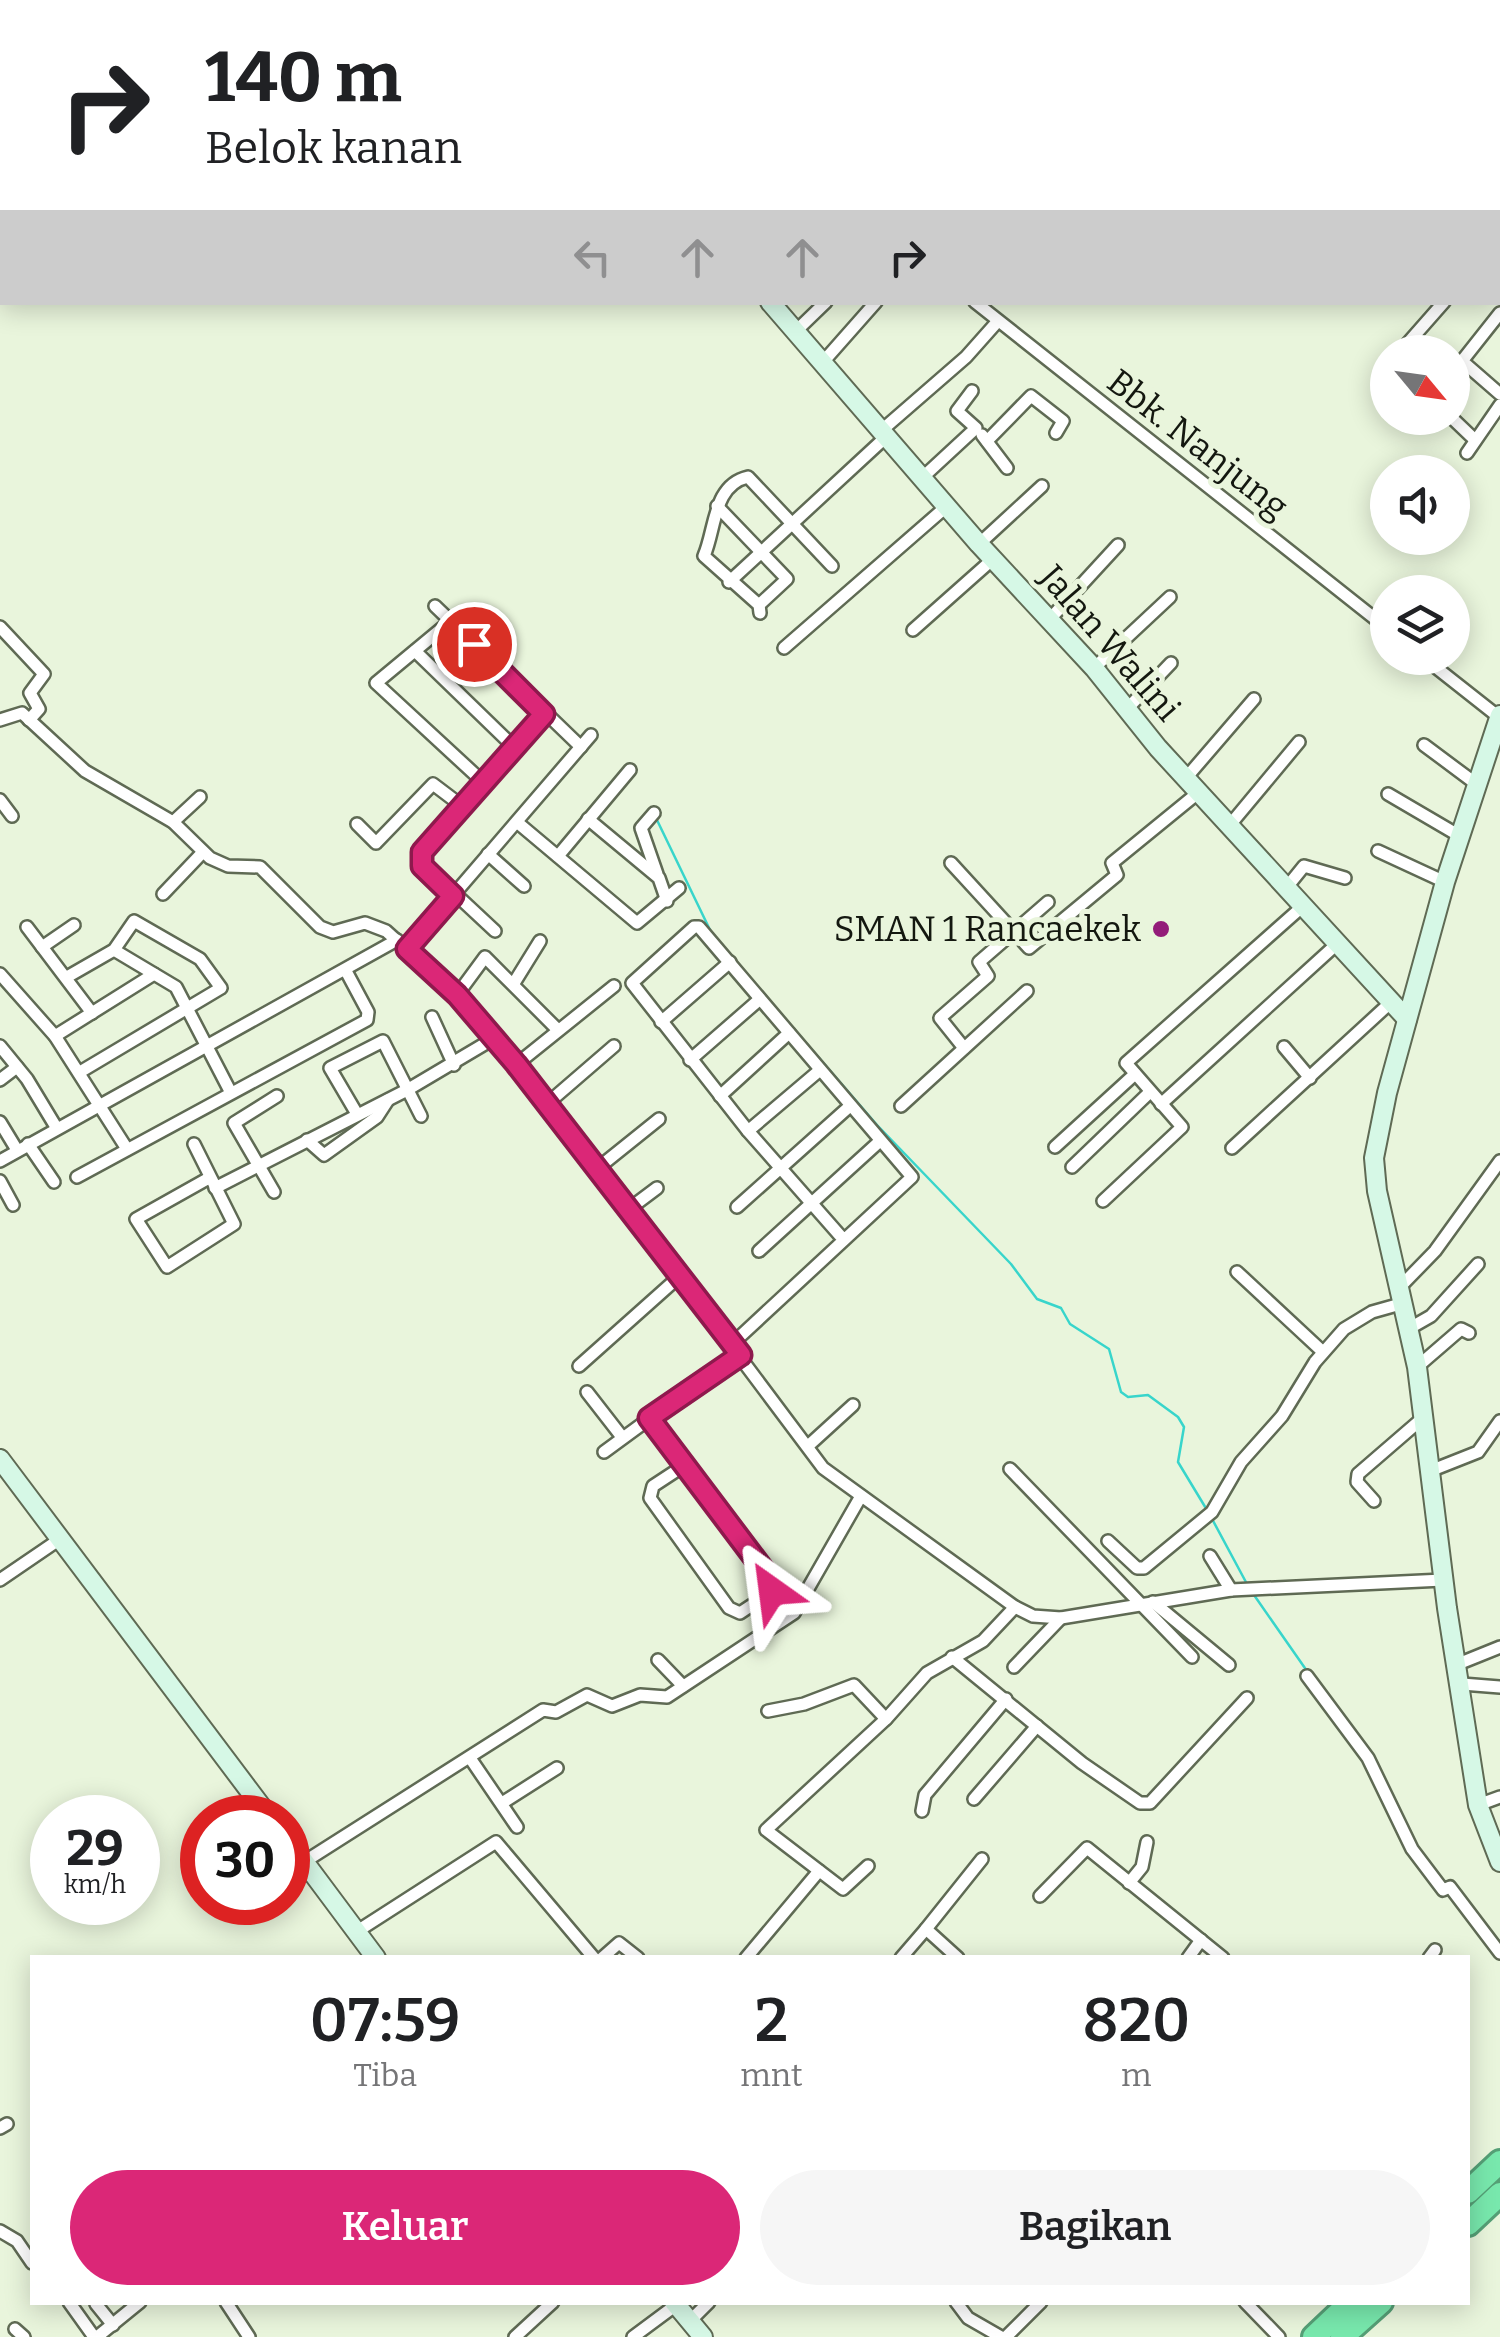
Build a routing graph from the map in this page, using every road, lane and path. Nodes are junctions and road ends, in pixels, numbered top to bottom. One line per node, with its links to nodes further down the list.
1 (773, 305): 8 (street, Jalan Walini)
2 (823, 305): 8 (street)
3 (873, 305): 10 (street)
4 (979, 305): 7 (street, Bbk. Nanjung)
5 (1441, 305): 9 (street)
6 (1500, 313): 12 (street)
7 (998, 321): 15 (street); 35 (street, Bbk. Nanjung)
8 (796, 331): 10 (street, Jalan Walini)
9 (1415, 335)
10 (823, 362): 15 (street, Jalan Walini)
11 (972, 392): 14 (street)
12 (1500, 394)
13 (1500, 406): 18 (street)
14 (976, 428): 19 (street); 22 (street)
15 (885, 433): 22 (street, Jalan Walini); 26 (street)
16 (1056, 433): 19 (street)
17 (1470, 434): 18 (street)
18 (1476, 440): 20 (street)
19 (987, 441): 21 (street)
20 (1467, 453)
21 (1007, 468)
22 (924, 477): 25 (street, Jalan Walini)
23 (1042, 486): 27 (street)
24 (717, 506): 26 (street); 29 (street); 32 (street)
25 (947, 506): 27 (street, Jalan Walini); 40 (street)
26 (792, 524): 29 (street); 31 (street)
27 (978, 544): 30 (street, Jalan Walini)
28 (1118, 545): 37 (street)
29 (761, 552): 32 (street); 32 (street)
30 (992, 559): 37 (street, Jalan Walini); 39 (street)
31 (832, 566)
32 (729, 582)
33 (1170, 596): 43 (street)
34 (435, 606): 36 (street)
35 (1370, 615)
36 (452, 620): 41 (street); 47 (street)
37 (1048, 620): 43 (street, Jalan Walini)
38 (0, 627): 50 (street)
39 (913, 630)
40 (784, 648)
41 (415, 650): 54 (street); 58 (street)
42 (1172, 663): 46 (street)
43 (1094, 668): 46 (street, Jalan Walini)
44 (1446, 675): 48 (street)
45 (1254, 699): 57 (street)
46 (1127, 709): 57 (street, Jalan Walini)
47 (544, 714): 54 (street); 55 (street)
48 (1500, 717): 59 (street)
49 (0, 720): 50 (street)
50 (29, 720): 68 (street)
51 (591, 736): 55 (street)
52 (1299, 742): 71 (street)
53 (1424, 745): 59 (street)
54 (514, 746): 58 (street)
55 (581, 747): 69 (street)
56 (630, 770): 67 (street)
57 (1186, 778): 60 (street, Jalan Walini)
58 (482, 782): 64 (street)
59 (1475, 783): 73 (street)
60 (1199, 792): 71 (street, Jalan Walini); 94 (street)
61 (1388, 794): 73 (street)
62 (200, 797): 68 (street)
63 (0, 800): 66 (street)
64 (462, 806): 70 (street); 87 (street)
65 (654, 813): 72 (street)
66 (12, 816)
67 (588, 820): 74 (street); 78 (street)
68 (173, 822): 76 (street)
69 (518, 822): 77 (street); 78 (street)
70 (357, 824)
71 (1229, 826): 84 (street, Jalan Walini)
72 (640, 828): 74 (street); 80 (street)
73 (1458, 834): 82 (street)
74 (623, 849): 80 (street)
75 (1378, 851): 82 (street)
76 (203, 852): 86 (street); 97 (street)
77 (488, 854): 83 (street); 87 (street)
78 (558, 856): 88 (street)
79 (951, 862): 94 (street)
80 (659, 878): 88 (street)
81 (1344, 878): 84 (street)
82 (1445, 882): 114 (street)
83 (524, 886)
84 (1287, 887): 90 (street, Jalan Walini)
85 (679, 888): 88 (street)
86 (163, 894)
87 (453, 896): 93 (street); 97 (street)
88 (666, 901)
89 (1048, 902): 94 (street)
90 (1303, 906): 96 (street, Jalan Walini); 131 (street)
91 (74, 924): 98 (street)
92 (27, 927): 98 (street)
93 (494, 931)
94 (1012, 931): 124 (street)
95 (540, 941): 105 (street)
96 (1339, 942): 110 (street, Jalan Walini); 142 (street)
97 (402, 944): 101 (street); 108 (street)
98 (42, 947): 104 (street)
99 (114, 950): 103 (street); 104 (street); 111 (street)
100 (730, 962): 109 (street); 115 (street); 115 (street)
101 (346, 971): 120 (street); 135 (street)
102 (0, 974): 118 (street)
103 (154, 974): 111 (street); 112 (street)
104 (67, 978): 112 (street)
105 (514, 983): 108 (street); 116 (street)
106 (614, 986): 116 (street)
107 (1028, 991): 124 (street)
108 (457, 995): 119 (street)
109 (760, 999): 117 (street); 125 (street)
110 (1389, 1004): 114 (street, Jalan Walini); 132 (street)
111 (188, 1009): 120 (street); 130 (street)
112 (92, 1013): 118 (street)
113 (432, 1017): 127 (street)
114 (1407, 1019): 180 (street)
115 (661, 1022): 125 (street)
116 (558, 1030): 126 (street)
117 (790, 1034): 129 (street); 138 (street)
118 (55, 1036): 130 (street)
119 (494, 1039): 126 (street); 127 (street)
120 (209, 1045): 135 (street); 141 (street)
121 (0, 1046): 128 (street)
122 (614, 1046): 140 (street)
123 (1284, 1047): 132 (street)
124 (964, 1048): 144 (street)
125 (690, 1060): 138 (street)
126 (516, 1064): 140 (street)
127 (454, 1065): 134 (street)
128 (17, 1067): 133 (street); 149 (street)
129 (820, 1070): 143 (street); 150 (street)
130 (80, 1072): 141 (street)
131 (1135, 1074): 136 (street); 155 (street)
132 (1310, 1078): 156 (street)
133 (0, 1080)
134 (407, 1090): 139 (street); 145 (street); 146 (street)
135 (230, 1091): 157 (street)
136 (1150, 1092): 142 (street); 160 (street)
137 (277, 1096): 159 (street)
138 (720, 1096): 150 (street)
139 (388, 1100): 145 (street); 151 (street)
140 (548, 1103): 161 (street)
141 (100, 1104): 149 (street); 157 (street)
142 (1161, 1104): 170 (street)
143 (850, 1106): 152 (street); 163 (street)
144 (901, 1106)
145 (356, 1114): 151 (street)
146 (421, 1116)
147 (659, 1120): 161 (street)
148 (0, 1122): 154 (street)
149 (56, 1127): 154 (street)
150 (748, 1132): 163 (street)
151 (307, 1140): 159 (street)
152 (880, 1141): 171 (street); 175 (street)
153 (194, 1144): 167 (street)
154 (23, 1147): 158 (street); 166 (street)
155 (1056, 1147)
156 (1232, 1148)
157 (127, 1150): 164 (street)
158 (0, 1161)
159 (258, 1166): 167 (street); 169 (street)
160 (1072, 1167)
161 (598, 1168): 174 (street)
162 (1498, 1168): 180 (street)
163 (780, 1169): 171 (street); 173 (street)
164 (77, 1176)
165 (0, 1181): 172 (street)
166 (54, 1182)
167 (212, 1183): 167 (street)
168 (657, 1188): 174 (street)
169 (274, 1192)
170 (1103, 1201)
171 (810, 1204): 175 (street); 176 (street)
172 (13, 1206)
173 (737, 1207)
174 (629, 1209): 179 (street)
175 (843, 1239): 183 (street)
176 (759, 1251)
177 (1478, 1264): 181 (street)
178 (1236, 1272): 184 (street)
179 (682, 1275): 183 (street); 186 (street)
180 (1402, 1294): 181 (street); 184 (street)
181 (1410, 1328): 187 (street)
182 (1469, 1334): 187 (street)
183 (733, 1343): 185 (street)
184 (1323, 1352): 203 (street)
185 (741, 1355): 191 (street); 194 (street)
186 (579, 1366)
187 (1417, 1367): 190 (street)
188 (587, 1392): 193 (street)
189 (853, 1404): 194 (street)
190 (1424, 1417): 199 (street); 201 (street)
191 (649, 1418): 193 (street); 197 (street)
192 (1500, 1421): 199 (street)
193 (622, 1437): 195 (street)
194 (808, 1446): 200 (street)
195 (604, 1452)
196 (0, 1459): 202 (street)
197 (685, 1465): 197 (street)
198 (1010, 1469): 209 (street)
199 (1430, 1470): 206 (street)
200 (861, 1496): 210 (street); 221 (street)
201 (1374, 1501)
202 (60, 1539): 205 (street); 230 (street)
203 (1108, 1541)
204 (1210, 1556): 207 (street)
205 (0, 1580)
206 (1443, 1580): 207 (street); 216 (street)
207 (1243, 1589): 208 (street)
208 (1153, 1602): 209 (street); 217 (street)
209 (1137, 1605): 211 (street); 214 (street)
210 (1016, 1607): 211 (street); 213 (street)
211 (1061, 1618): 218 (street)
212 (1500, 1647): 216 (street)
213 (952, 1657): 224 (street); 226 (street)
214 (1192, 1658)
215 (658, 1660): 221 (street)
216 (1458, 1664): 220 (street)
217 (1230, 1665)
218 (1014, 1667)
219 (1307, 1676): 249 (street)
220 (1462, 1684): 222 (street); 234 (street)
221 (682, 1686): 228 (street)
222 (1500, 1687)
223 (1247, 1698): 227 (street)
224 (1006, 1699): 227 (street); 235 (street)
225 (768, 1711): 226 (street)
226 (886, 1719): 243 (street)
227 (1037, 1726): 232 (street)
228 (470, 1758): 233 (street); 238 (street)
229 (557, 1768): 233 (street)
230 (253, 1795)
231 (1500, 1798): 234 (street)
232 (974, 1799)
233 (502, 1803): 236 (street)
234 (1478, 1805): 240 (street)
235 (922, 1811)
236 (517, 1827)
237 (1147, 1842): 244 (street)
238 (310, 1858)
239 (982, 1860): 246 (street)
240 (1500, 1862)
241 (868, 1866): 243 (street)
242 (310, 1870): 247 (street)
243 (819, 1871): 254 (street)
244 (1129, 1883): 245 (street); 248 (street)
245 (1040, 1896)
246 (926, 1929): 255 (street); 256 (street)
247 (356, 1932): 250 (street); 251 (street)
248 (1200, 1940): 257 (street); 258 (street)
249 (1500, 1953)
250 (374, 1955)
251 (591, 1955)
252 (605, 1955): 253 (street)
253 (634, 1955)
254 (749, 1955)
255 (904, 1955)
256 (955, 1955)
257 (1190, 1955)
258 (1220, 1955)
259 (1500, 2162): 260 (highway)
260 (1470, 2190)
261 (1500, 2194): 262 (highway)
262 (1470, 2222)
263 (0, 2231): 264 (street)
264 (30, 2260)
265 (71, 2305): 280 (street)
266 (97, 2305): 278 (street)
267 (136, 2305): 278 (street)
268 (228, 2305): 281 (street)
269 (550, 2305): 282 (street)
270 (674, 2305): 283 (street)
271 (676, 2305): 279 (street)
272 (708, 2305): 279 (street)
273 (958, 2305): 284 (street)
274 (1037, 2305): 284 (street)
275 (1247, 2305): 285 (street)
276 (1348, 2305): 286 (highway)
277 (1377, 2305): 287 (highway)
278 (113, 2325): 280 (street)
279 (696, 2331)
280 (96, 2337)
281 (249, 2337)
282 (515, 2337)
283 (634, 2337)
284 (1003, 2337)
285 (1279, 2337)
286 (1314, 2337)
287 (1342, 2337)

